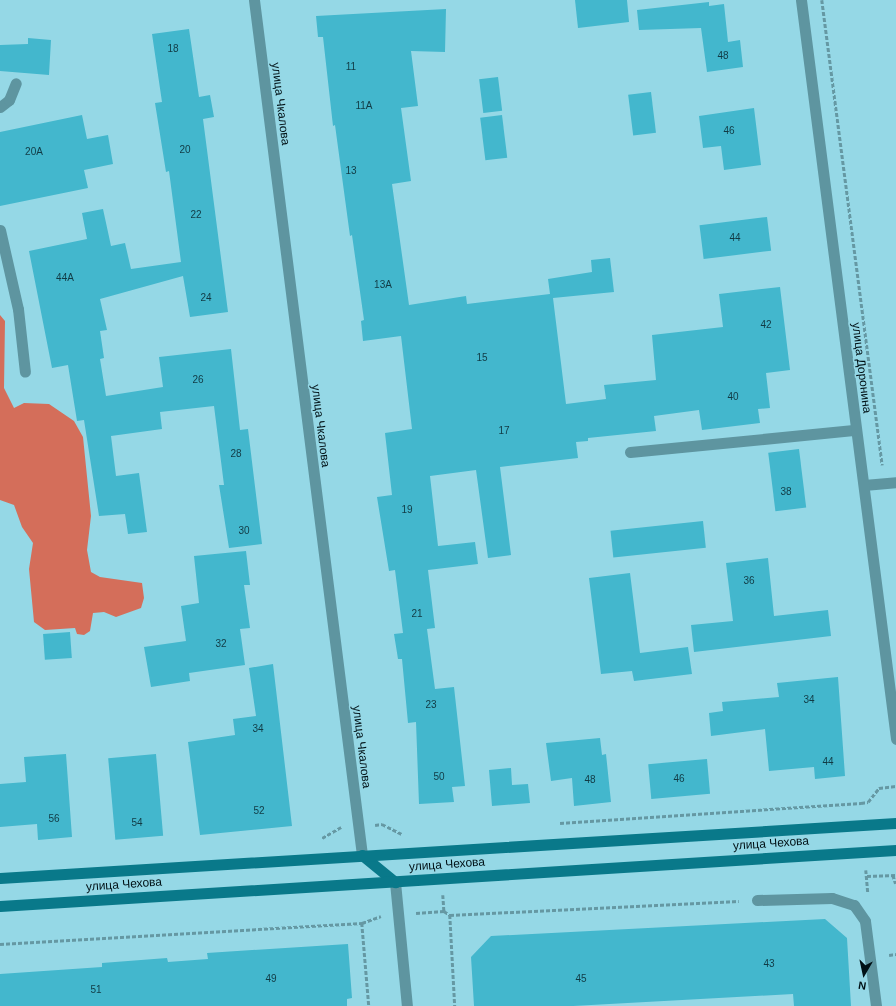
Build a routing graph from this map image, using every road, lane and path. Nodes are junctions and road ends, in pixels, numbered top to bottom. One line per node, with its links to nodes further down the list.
1 (254, 0): 20 (street, улица Чкалова)
2 (801, 0): 8 (street, улица Доронина)
3 (822, 0): 11 (path)
4 (16, 83): 5 (street)
5 (0, 107)
6 (0, 230): 7 (street)
7 (25, 372)
8 (856, 430): 9 (street); 12 (street, улица Доронина)
9 (630, 452)
10 (896, 482): 11 (street)
11 (884, 483): 12 (street)
12 (864, 485): 13 (street, улица Доронина)
13 (896, 739)
14 (896, 786): 15 (path)
15 (558, 823)
16 (896, 823): 20 (main road, улица Чехова)
17 (382, 824): 18 (path)
18 (409, 833)
19 (896, 850): 24 (main road, улица Чехова)
20 (362, 855): 23 (main road, улица Чехова); 24 (main road)
21 (894, 875): 22 (path); 25 (path)
22 (867, 876)
23 (0, 878)
24 (395, 882): 27 (main road, улица Чехова); 30 (street)
25 (896, 884)
26 (757, 900): 31 (path); 32 (street)
27 (0, 906)
28 (0, 944): 29 (path)
29 (368, 1006)
30 (407, 1006)
31 (456, 1006)
32 (876, 1006)

